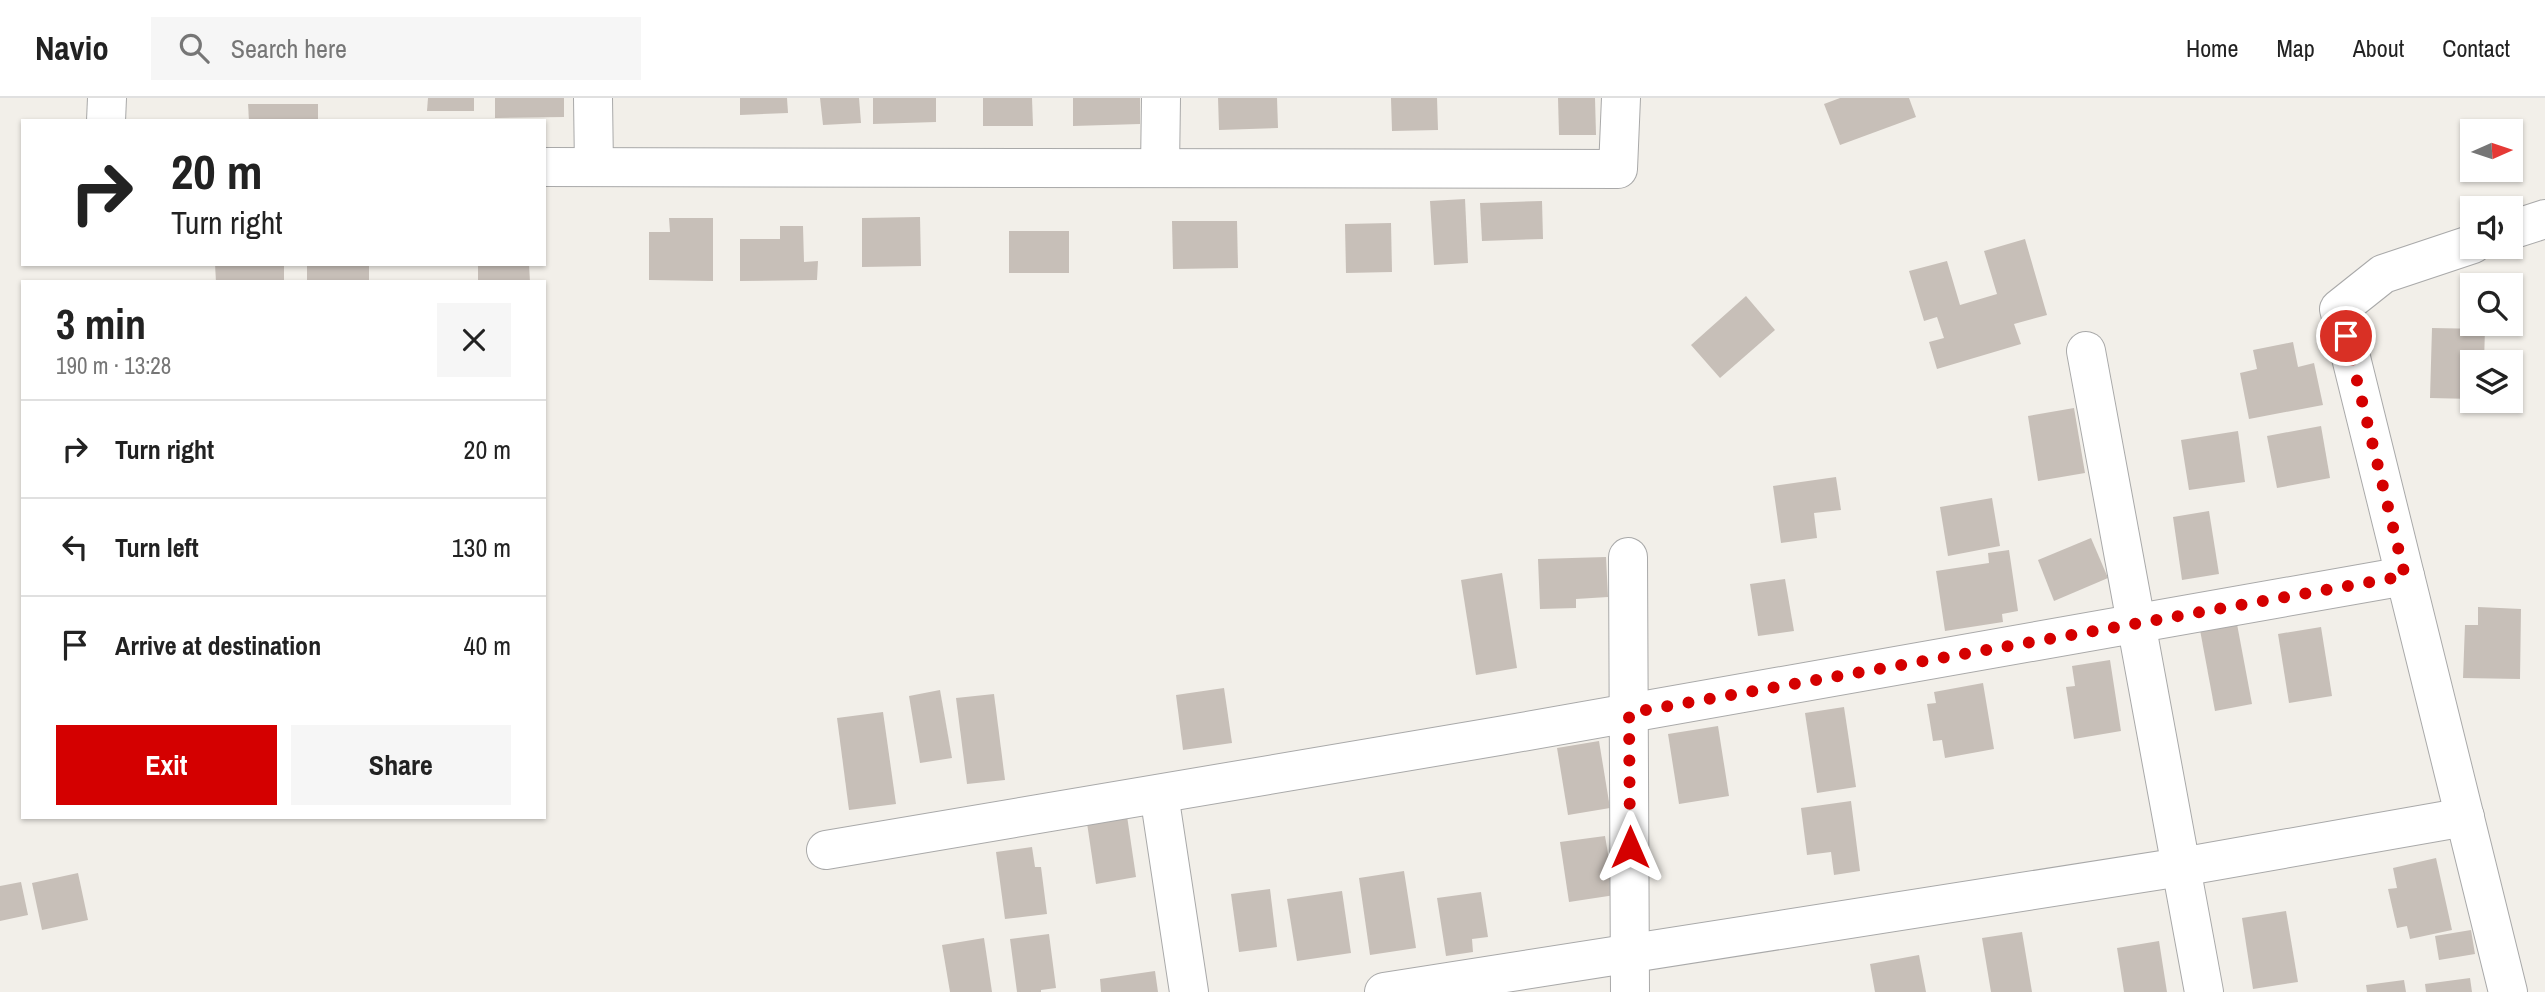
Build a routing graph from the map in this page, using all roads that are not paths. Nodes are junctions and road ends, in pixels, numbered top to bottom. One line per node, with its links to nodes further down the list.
1 (107, 98): 5 (street)
2 (593, 98): 7 (street)
3 (1161, 98): 8 (street)
4 (1621, 98): 8 (street)
5 (106, 119)
6 (546, 167): 7 (street)
7 (594, 167): 8 (street)
8 (1160, 168)
9 (2545, 219): 10 (street)
10 (2523, 226)
11 (2460, 247): 14 (street)
12 (2086, 351): 15 (street)
13 (1628, 557): 16 (street)
14 (2405, 576): 15 (street); 18 (street)
15 (2138, 624): 16 (street); 20 (street)
16 (1629, 713): 17 (street); 21 (street)
17 (1159, 794): 19 (street); 22 (street)
18 (2465, 817): 20 (street); 26 (street)
19 (826, 850)
20 (2182, 867): 21 (street); 25 (street)
21 (1630, 953): 23 (street); 24 (street)
22 (1189, 992)
23 (1384, 992)
24 (1630, 992)
25 (2204, 992)
26 (2508, 992)

